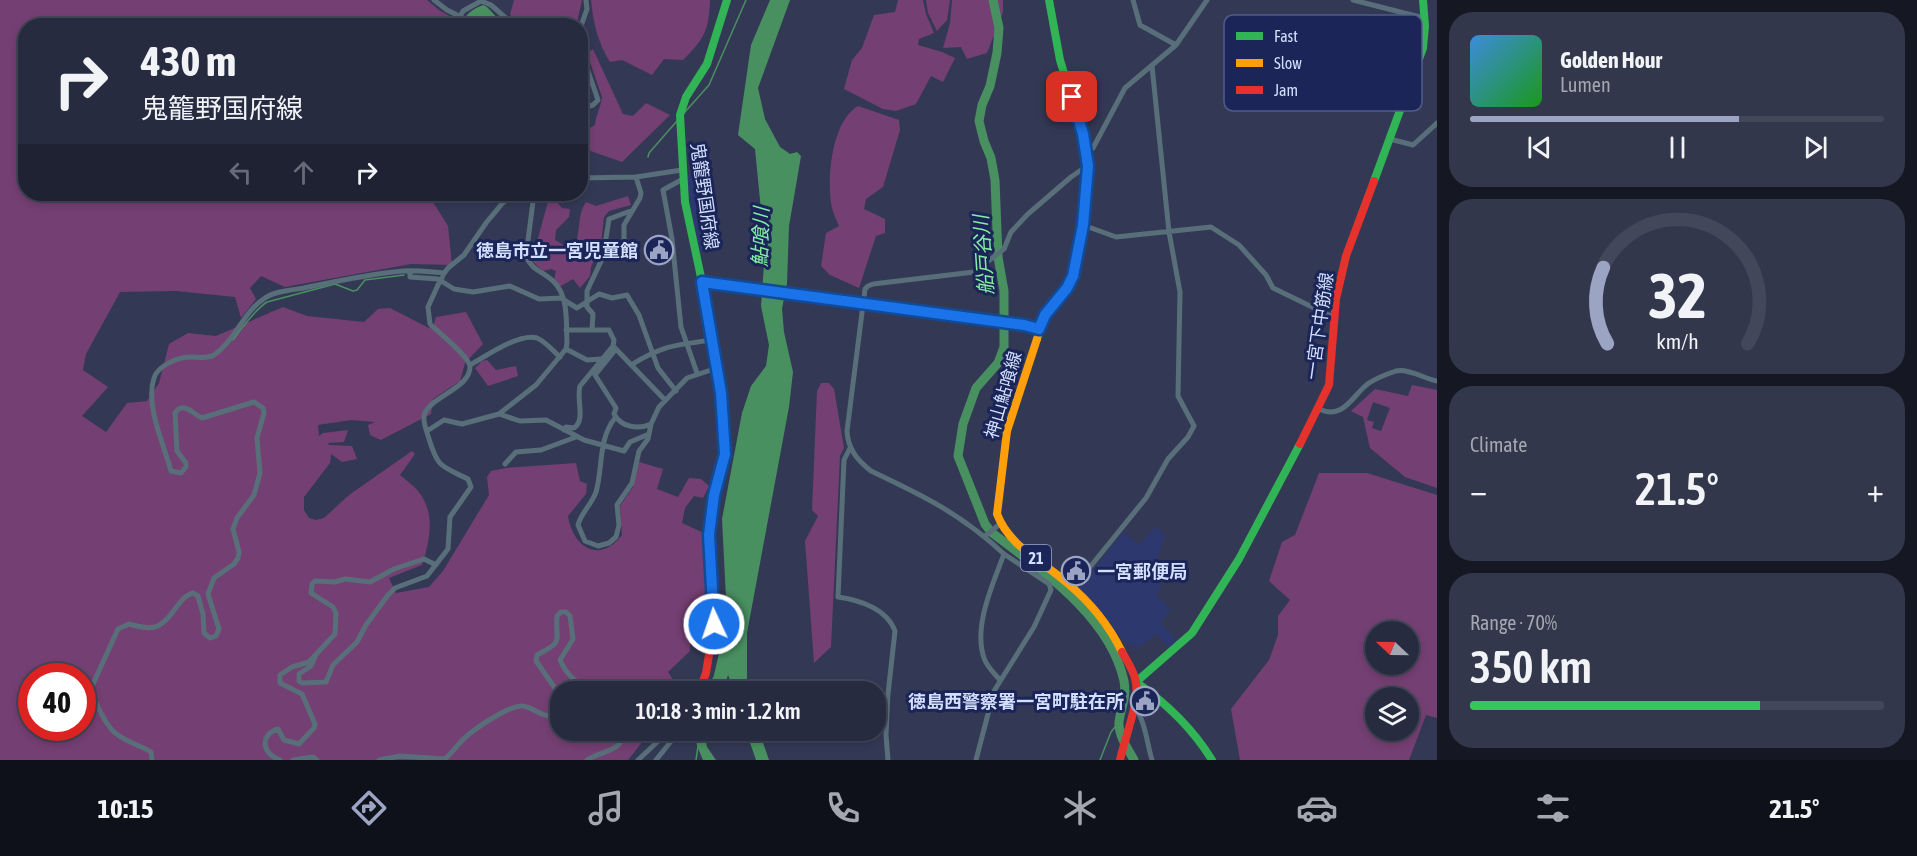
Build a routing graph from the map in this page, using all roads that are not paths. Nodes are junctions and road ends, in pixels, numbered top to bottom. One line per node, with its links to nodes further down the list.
1 (434, 0): 10 (street)
2 (586, 0): 12 (street)
3 (727, 0): 24 (main road, 鬼籠野国府線)
4 (1049, 0): 22 (main road, 神山鮎喰線)
5 (1133, 0): 14 (street)
6 (1207, 0): 14 (street)
7 (1353, 0): 9 (street)
8 (1423, 0): 13 (main road, 一宮下中筋線)
9 (1412, 15)
10 (459, 16): 11 (street)
11 (505, 18)
12 (584, 18)
13 (1424, 18): 15 (main road, 一宮下中筋線)
14 (1176, 45): 16 (street)
15 (1422, 53)
16 (1152, 66): 22 (street); 31 (street)
17 (588, 71): 18 (street)
18 (588, 107)
19 (1400, 111): 21 (main road, 一宮下中筋線)
20 (1437, 123): 21 (street)
21 (1390, 139): 38 (main road, 一宮下中筋線)
22 (1086, 153): 23 (main road, 神山鮎喰線)
23 (1088, 166): 30 (main road, 神山鮎喰線); 65 (street)
24 (682, 175): 25 (street); 35 (main road, 鬼籠野国府線); 43 (street)
25 (636, 177): 26 (street); 29 (street)
26 (588, 178)
27 (533, 201): 36 (street)
28 (504, 202): 34 (street)
29 (633, 210): 32 (street); 37 (street)
30 (1083, 225): 31 (street); 39 (main road, 神山鮎喰線)
31 (1169, 232): 38 (street); 71 (street)
32 (630, 253)
33 (410, 271): 34 (street); 36 (street); 84 (street)
34 (443, 276): 49 (street, bridge)
35 (702, 282): 39 (main road, bridge); 42 (main road, 鬼籠野国府線)
36 (563, 299): 37 (street); 40 (street)
37 (586, 303): 41 (street); 46 (street)
38 (1335, 318): 56 (main road, 一宮下中筋線)
39 (1039, 329): 67 (main road, 神山鮎喰線)
40 (566, 330): 41 (street); 45 (street)
41 (592, 330): 44 (street)
42 (712, 340): 43 (street); 51 (main road, 鬼籠野国府線)
43 (687, 344): 46 (street); 52 (street)
44 (614, 347): 48 (street); 50 (street); 58 (street)
45 (566, 349): 47 (street); 48 (street)
46 (652, 352): 50 (street); 54 (street)
47 (560, 357): 49 (street); 57 (street)
48 (601, 359): 60 (street)
49 (470, 365): 61 (street)
50 (631, 365): 55 (street)
51 (717, 368): 52 (street); 75 (main road, 鬼籠野国府線)
52 (697, 373): 54 (street)
53 (1437, 381): 56 (street)
54 (675, 391): 55 (street)
55 (665, 400): 59 (street)
56 (1319, 409): 77 (main road, 一宮下中筋線)
57 (499, 414): 60 (street); 61 (street)
58 (615, 418): 59 (street); 64 (street)
59 (651, 424): 62 (street)
60 (564, 430): 63 (street)
61 (427, 431): 70 (street)
62 (649, 434): 64 (street); 64 (street)
63 (577, 437): 64 (street); 66 (street)
64 (603, 447)
65 (850, 448): 68 (street); 92 (street)
66 (505, 465)
67 (997, 526): 68 (street); 71 (main road, 21)
68 (986, 535): 69 (street)
69 (1004, 554): 73 (street); 73 (street)
70 (436, 564): 72 (street); 72 (street)
71 (1073, 588): 77 (main road, 21)
72 (315, 657): 85 (street)
73 (1000, 680): 93 (street)
74 (575, 681): 76 (street)
75 (703, 681)
76 (550, 682)
77 (1136, 682): 78 (main road); 95 (main road)
78 (1132, 705): 83 (main road); 94 (street)
79 (550, 715): 88 (street)
80 (622, 741): 89 (street)
81 (658, 741): 90 (street)
82 (671, 741): 91 (street)
83 (1121, 756)
84 (152, 760)
85 (280, 760)
86 (293, 760): 87 (street)
87 (317, 760)
88 (380, 760)
89 (587, 760)
90 (638, 760)
91 (656, 760)
92 (888, 760)
93 (976, 760)
94 (1152, 760)
95 (1212, 760)

